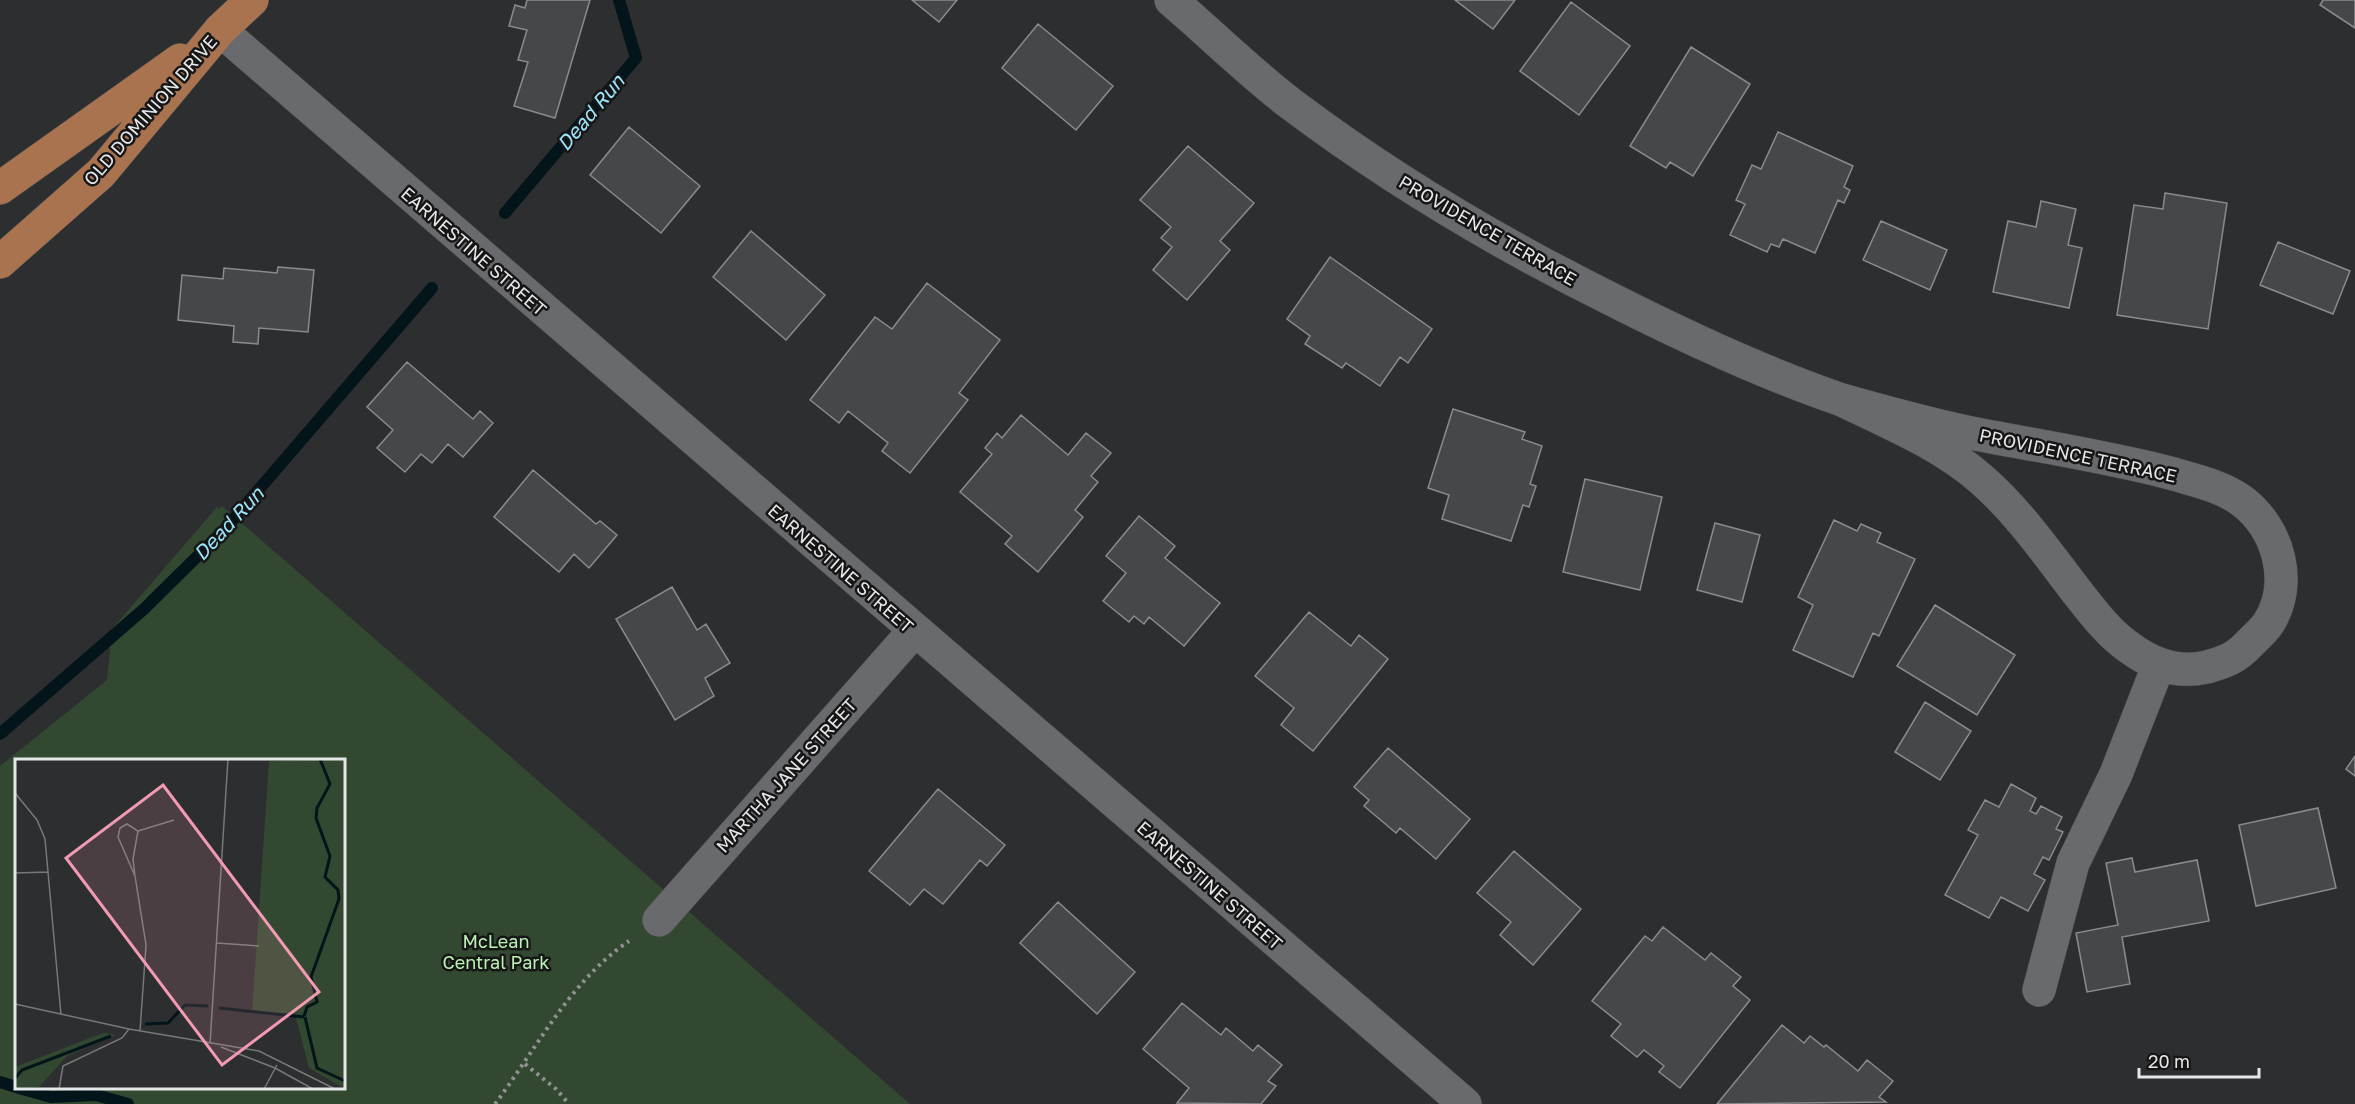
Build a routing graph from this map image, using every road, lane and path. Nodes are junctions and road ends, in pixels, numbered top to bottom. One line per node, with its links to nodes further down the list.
1 (252, 0): 3 (main road, OLD DOMINION DRIVE)
2 (1171, 0): 6 (street, PROVIDENCE TERRACE)
3 (220, 30): 4 (main road, OLD DOMINION DRIVE); 5 (main road, OLD DOMINION DRIVE); 7 (street, EARNESTINE STREET)
4 (0, 188)
5 (0, 262)
6 (1842, 400): 8 (street, PROVIDENCE TERRACE); 8 (street, PROVIDENCE TERRACE)
7 (914, 631): 9 (street, MARTHA JANE STREET); 14 (street, EARNESTINE STREET)
8 (2159, 664): 10 (street)
9 (659, 920): 11 (path)
10 (2039, 990)
11 (525, 1064): 12 (path); 13 (path)
12 (495, 1104)
13 (569, 1104)
14 (1465, 1104)

